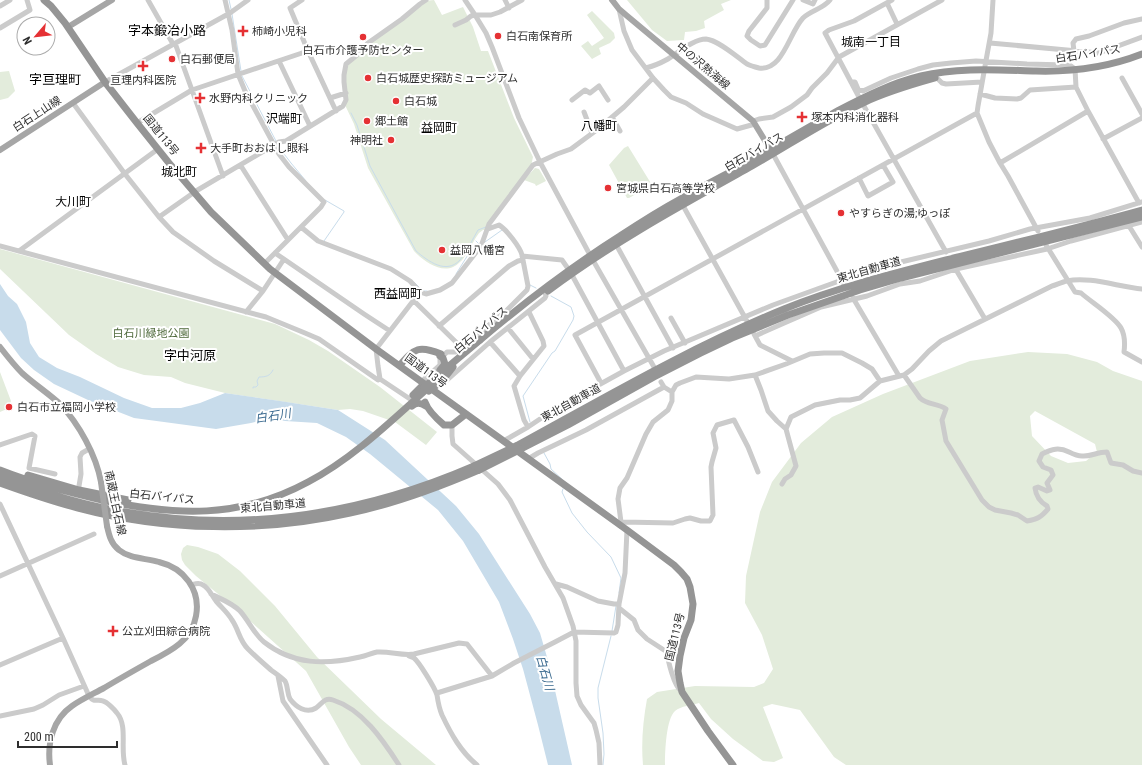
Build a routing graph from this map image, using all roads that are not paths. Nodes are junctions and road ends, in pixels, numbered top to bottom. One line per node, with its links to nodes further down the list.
1 (10, 0): 22 (street)
2 (27, 0): 31 (street)
3 (44, 0): 30 (highway, 国道113号)
4 (112, 0): 30 (main road)
5 (148, 0): 34 (street)
6 (225, 0): 25 (street)
7 (248, 0): 25 (street)
8 (302, 0): 35 (street)
9 (426, 0): 54 (street)
10 (465, 0): 26 (street)
11 (505, 0): 23 (street)
12 (522, 0): 23 (street)
13 (612, 0): 24 (main road, 中の沢熱海線)
14 (768, 0): 15 (street)
15 (794, 0)
16 (803, 0): 17 (street)
17 (815, 0)
18 (830, 0): 38 (street)
19 (942, 0): 28 (street)
20 (993, 0): 33 (street)
21 (890, 1): 28 (street); 39 (street)
22 (0, 6)
23 (509, 8): 26 (street)
24 (619, 8): 38 (main road, 中の沢熱海線); 42 (street)
25 (231, 13): 34 (street); 45 (street)
26 (475, 15): 29 (street); 79 (street)
27 (1142, 19): 36 (street)
28 (897, 24): 39 (street)
29 (455, 25)
30 (68, 27): 49 (highway, 国道113号)
31 (0, 28)
32 (1142, 37): 36 (street)
33 (990, 43): 36 (street); 41 (street)
34 (174, 44): 49 (street); 53 (street)
35 (308, 51): 40 (street); 56 (street)
36 (1074, 51)
37 (1142, 54): 43 (highway, 白石バイパス)
38 (674, 55): 42 (street); 68 (main road, 中の沢熱海線)
39 (838, 56): 50 (street); 68 (street)
40 (279, 61): 45 (street); 70 (street)
41 (985, 66): 43 (street); 50 (street); 51 (street)
42 (646, 68): 47 (street)
43 (1075, 69): 44 (highway, 白石バイパス); 52 (street)
44 (964, 71): 46 (highway, 白石バイパス); 59 (highway, 白石バイパス)
45 (238, 74): 53 (street); 74 (street)
46 (936, 77): 51 (street); 59 (highway, 白石バイパス)
47 (653, 78): 66 (street); 68 (street)
48 (1122, 78): 65 (street)
49 (105, 82): 60 (main road, 白石上山線); 69 (highway, 国道113号)
50 (851, 82): 59 (street)
51 (982, 82): 55 (street)
52 (1076, 87): 55 (street); 62 (street)
53 (192, 90): 69 (street); 84 (street)
54 (346, 93): 56 (street); 61 (street)
55 (980, 94): 64 (street)
56 (330, 98): 61 (street)
57 (572, 100): 58 (street)
58 (608, 100)
59 (861, 101): 77 (highway, 白石バイパス); 78 (street)
60 (73, 103): 76 (main road, 白石上山線); 83 (street)
61 (336, 111): 70 (street)
62 (1088, 111): 73 (street); 80 (street)
63 (584, 112): 72 (street)
64 (977, 113): 78 (street); 80 (street)
65 (1142, 114)
66 (612, 117): 71 (street); 72 (street)
67 (1142, 118): 73 (street)
68 (754, 122): 77 (main road, 中の沢熱海線)
69 (137, 123): 75 (highway, 国道113号)
70 (310, 126): 74 (street)
71 (620, 131)
72 (592, 133): 79 (street)
73 (1104, 138): 88 (street)
74 (276, 144): 82 (street); 94 (street)
75 (158, 149): 83 (street); 86 (highway, 国道113号)
76 (0, 150)
77 (771, 151): 87 (highway, 白石バイパス); 89 (street)
78 (894, 159): 81 (street); 103 (street)
79 (540, 162): 95 (street); 106 (street)
80 (1000, 163): 96 (street)
81 (884, 165): 85 (street); 85 (street)
82 (241, 166): 84 (street); 97 (street)
83 (125, 174): 90 (street); 102 (street)
84 (223, 176): 86 (street)
85 (859, 178): 89 (street)
86 (194, 193): 90 (street); 109 (highway, 国道113号)
87 (681, 202): 106 (highway, 白石バイパス); 108 (street)
88 (1141, 205): 96 (street); 168 (highway, 東北自動車道)
89 (804, 209): 108 (street); 114 (street)
90 (160, 217): 117 (street)
91 (1142, 217): 168 (highway, 東北自動車道)
92 (1142, 222): 93 (street)
93 (1128, 226): 99 (street); 101 (street)
94 (301, 227): 97 (street); 118 (street)
95 (488, 227): 105 (street); 118 (street)
96 (1038, 230): 103 (street)
97 (288, 240): 104 (street)
98 (0, 246): 102 (street)
99 (1047, 247): 110 (street); 113 (street)
100 (618, 248): 121 (street)
101 (1142, 248)
102 (20, 250): 125 (street)
103 (945, 251): 114 (street)
104 (275, 253): 107 (street); 109 (street)
105 (523, 257): 111 (street); 116 (street); 132 (street)
106 (592, 258): 111 (highway, 白石バイパス); 124 (street)
107 (284, 259): 112 (street); 134 (street)
108 (713, 259): 121 (street); 127 (street)
109 (264, 264): 112 (highway, 国道113号)
110 (955, 268): 122 (street); 129 (street)
111 (570, 272): 119 (highway, 白石バイパス); 120 (highway, 白石バイパス); 130 (street)
112 (275, 274): 117 (street); 139 (highway, 国道113号)
113 (1067, 281): 115 (street); 129 (street); 146 (street)
114 (843, 282): 127 (street)
115 (1142, 289)
116 (527, 290): 120 (street); 141 (street)
117 (263, 291): 125 (street)
118 (420, 292): 123 (street)
119 (545, 293): 126 (street); 135 (highway, 白石バイパス)
120 (536, 294): 135 (highway, 白石バイパス)
121 (645, 296): 124 (street); 140 (street)
122 (853, 297): 145 (street); 153 (street)
123 (414, 301): 132 (street); 134 (street)
124 (621, 310): 130 (street); 143 (street)
125 (246, 312): 154 (street)
126 (529, 312): 133 (street); 144 (street)
127 (745, 317): 131 (street); 137 (street)
128 (671, 318): 137 (street)
129 (985, 319): 153 (street)
130 (597, 323): 149 (street); 157 (street)
131 (748, 323)
132 (440, 326): 141 (street)
133 (508, 328): 136 (street); 144 (street)
134 (390, 331): 139 (street)
135 (481, 341): 141 (highway, 白石バイパス, bridge); 158 (highway, 白石バイパス, bridge)
136 (490, 342): 152 (street); 156 (street)
137 (685, 343): 140 (street)
138 (0, 347): 169 (main road, 南蔵王白石線)
139 (376, 348): 147 (highway, 国道113号); 154 (street)
140 (673, 348): 143 (street)
141 (464, 350): 142 (highway, bridge); 150 (street); 158 (highway, 白石バイパス, bridge)
142 (439, 354): 147 (highway); 158 (highway, bridge)
143 (649, 358): 148 (street); 149 (street)
144 (533, 359): 152 (street)
145 (792, 361): 151 (street); 155 (street)
146 (1142, 362)
147 (400, 365): 158 (highway, 国道113号)
148 (654, 367)
149 (624, 371): 157 (street)
150 (431, 373): 156 (street); 158 (street)
151 (755, 375): 159 (street); 165 (street)
152 (520, 376): 164 (street)
153 (902, 376): 155 (street); 174 (street)
154 (380, 379): 160 (street)
155 (880, 380): 165 (street)
156 (443, 382): 158 (street)
157 (601, 383): 164 (street)
158 (426, 388): 160 (highway); 160 (highway, 白石バイパス); 161 (highway); 162 (highway, 国道113号)
159 (672, 392): 170 (street); 183 (street)
160 (409, 403): 161 (highway); 179 (highway, 白石バイパス); 179 (highway, 白石バイパス)
161 (426, 406): 163 (highway)
162 (466, 414): 163 (highway); 166 (highway, 国道113号)
163 (452, 425): 188 (street)
164 (528, 427): 166 (street)
165 (786, 429): 178 (street)
166 (504, 442): 170 (highway, 国道113号)
167 (0, 445): 175 (street)
168 (519, 447): 182 (highway, 東北自動車道, bridge)
169 (89, 449): 180 (street); 189 (main road, 南蔵王白石線, bridge)
170 (528, 459): 183 (highway, 国道113号)
171 (0, 465): 180 (highway, 白石バイパス)
172 (0, 470): 180 (highway, 白石バイパス)
173 (758, 472): 183 (street)
174 (1142, 473)
175 (55, 474)
176 (0, 477): 182 (highway, 東北自動車道)
177 (0, 483): 182 (highway, 東北自動車道)
178 (782, 484)
179 (294, 487): 180 (highway, 白石バイパス)
180 (78, 492)
181 (0, 504): 186 (street)
182 (347, 511)
183 (620, 526): 184 (highway, 国道113号)
184 (627, 530): 191 (street); 199 (highway, 国道113号)
185 (94, 534): 186 (street)
186 (27, 564): 187 (street); 193 (street)
187 (0, 576)
188 (556, 584): 191 (street); 192 (street)
189 (191, 585): 190 (street); 201 (main road, 南蔵王白石線)
190 (211, 594): 194 (street); 196 (street)
191 (617, 605): 192 (street); 199 (street)
192 (574, 632): 197 (street); 208 (street)
193 (63, 638): 195 (street); 198 (street)
194 (408, 655): 197 (street); 200 (street)
195 (0, 666)
196 (278, 676): 205 (street); 206 (street)
197 (492, 676): 200 (street)
198 (84, 686): 201 (street); 202 (street)
199 (682, 692): 209 (highway, 国道113号)
200 (436, 694): 207 (street)
201 (89, 696): 203 (main road, 南蔵王白石線); 204 (street)
202 (0, 716)
203 (50, 765)
204 (125, 765)
205 (327, 765)
206 (399, 765)
207 (477, 765)
208 (600, 765)
209 (733, 765)

